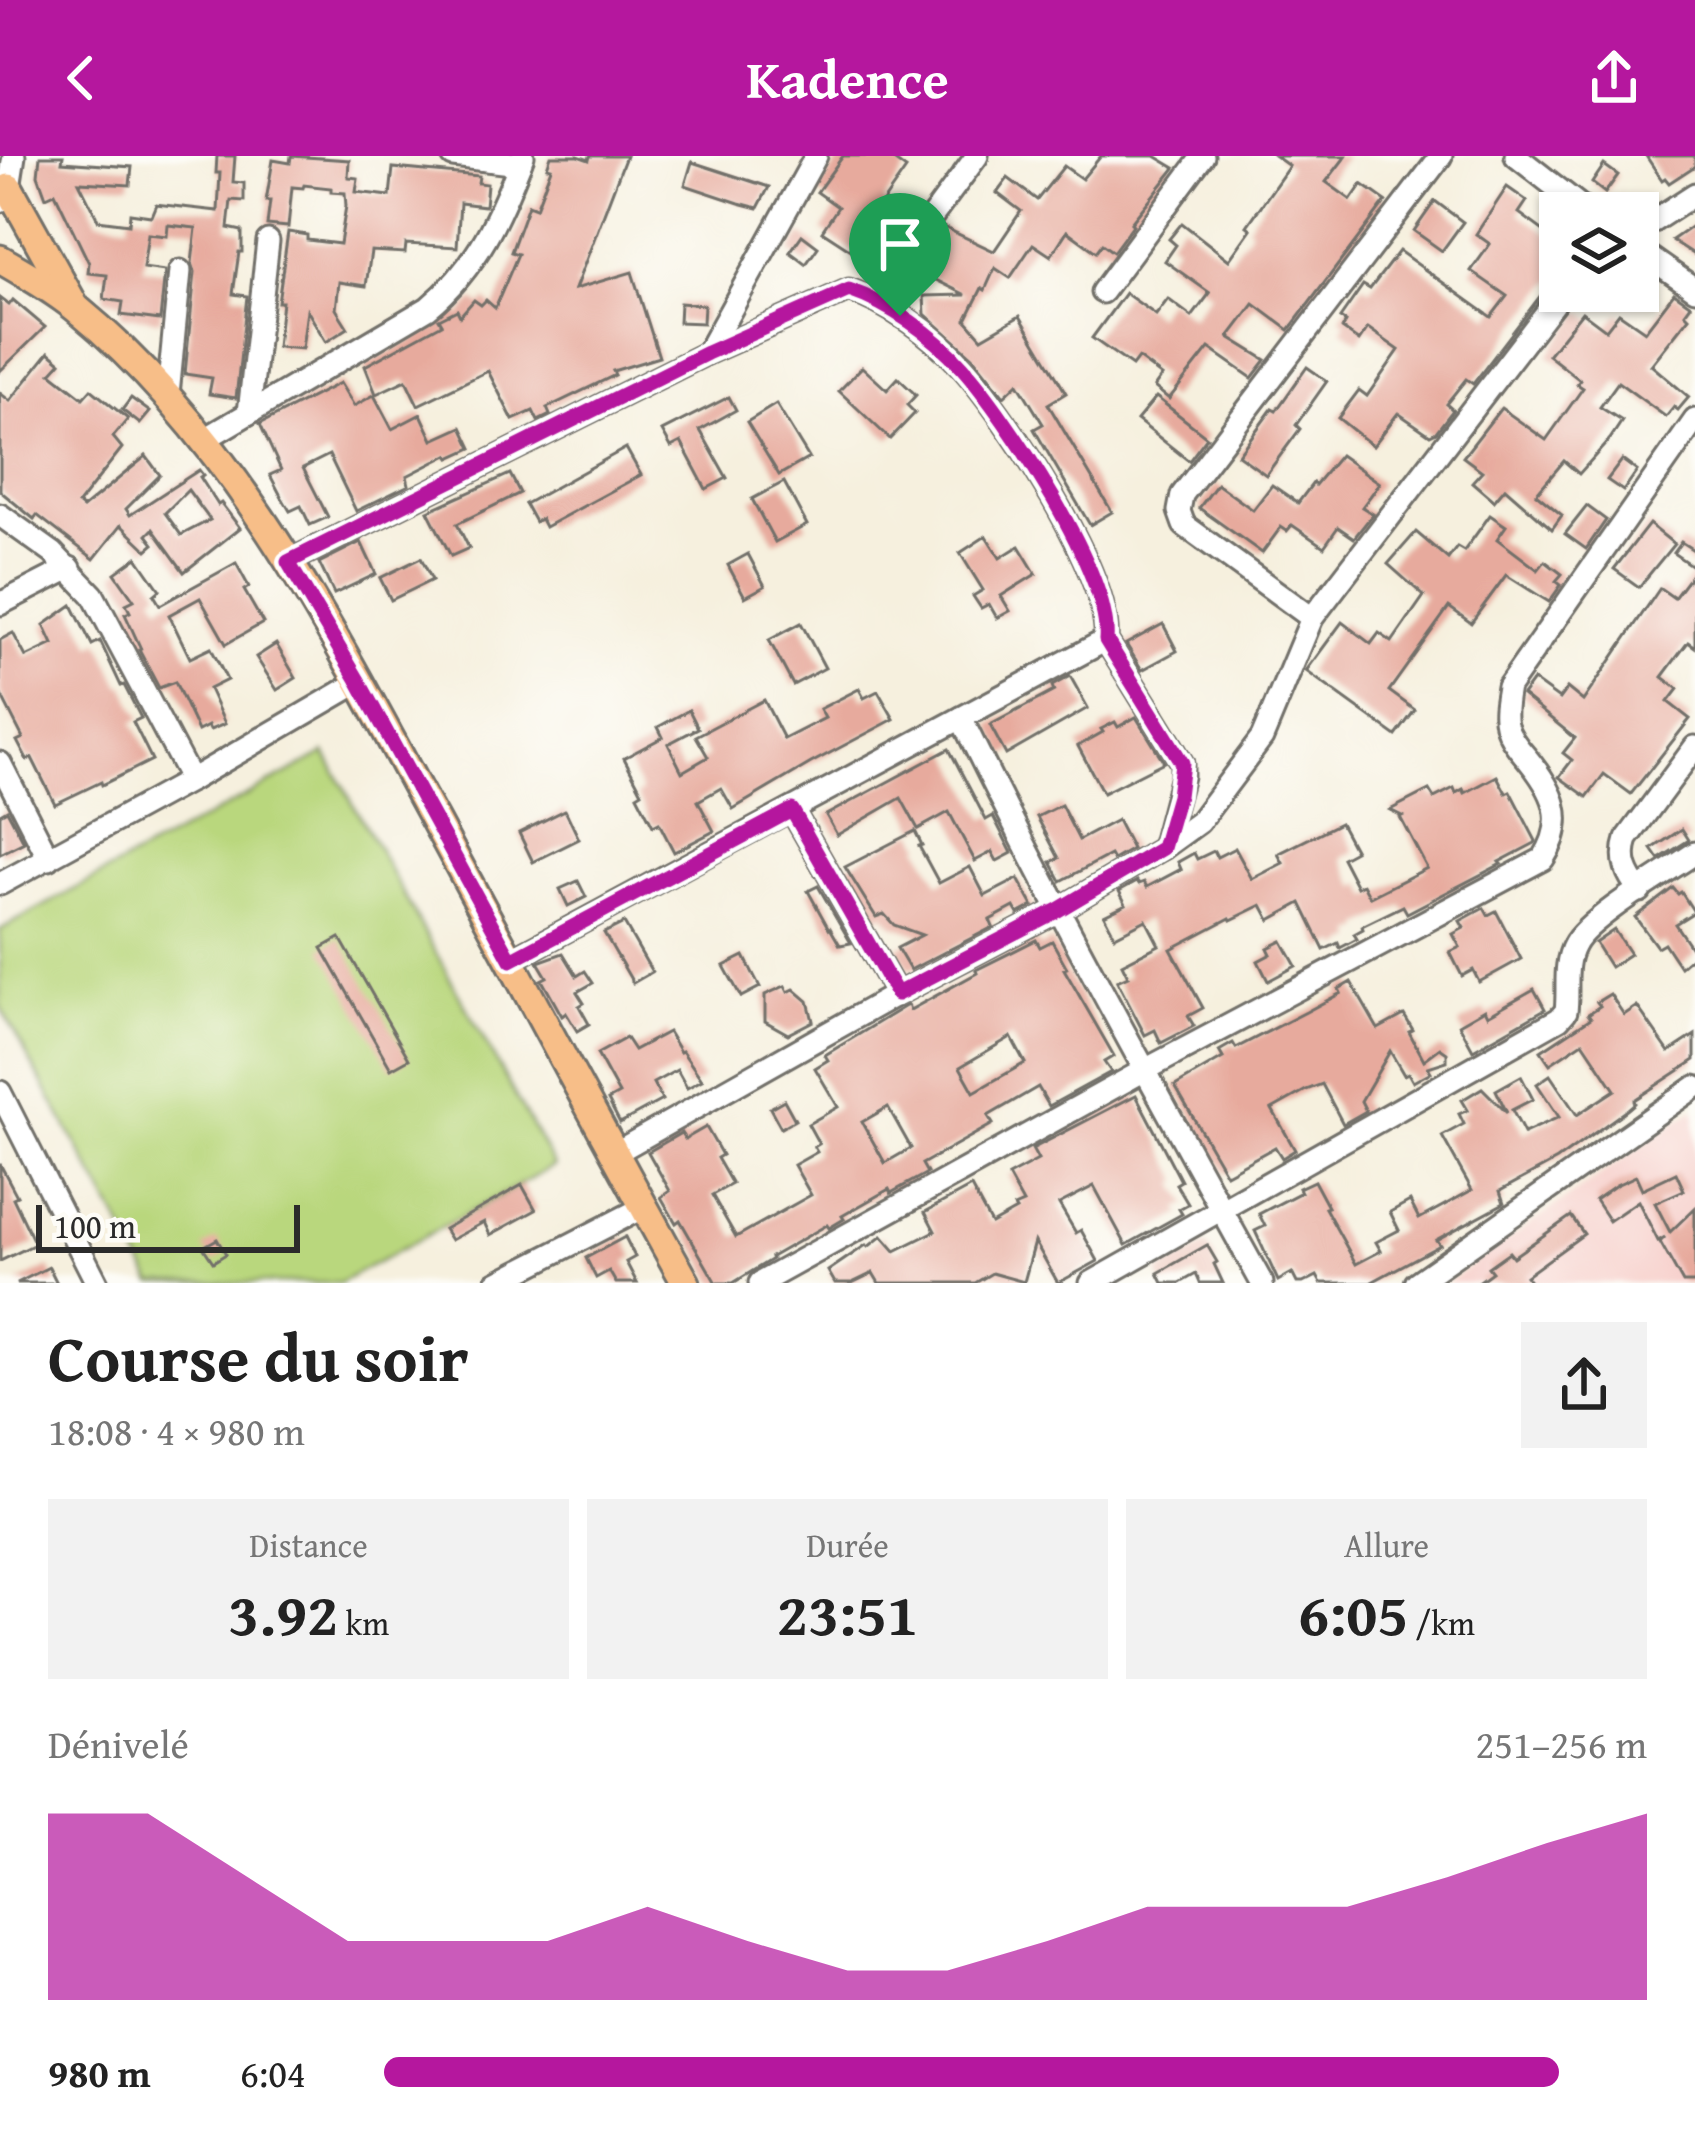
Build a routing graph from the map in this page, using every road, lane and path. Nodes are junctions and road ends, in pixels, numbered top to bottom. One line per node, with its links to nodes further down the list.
1 (14, 156): 10 (street)
2 (453, 156): 8 (street)
3 (817, 156): 22 (street)
4 (977, 156): 19 (street)
5 (1203, 156): 18 (street)
6 (1441, 156): 31 (street)
7 (1516, 156): 9 (street)
8 (521, 160): 24 (street)
9 (1561, 192)
10 (4, 194): 20 (main road)
11 (1695, 194): 12 (street)
12 (1659, 217)
13 (268, 241): 24 (street)
14 (0, 259): 20 (main road)
15 (1659, 264): 17 (street)
16 (180, 272): 23 (street)
17 (1695, 289)
18 (1102, 292)
19 (872, 298): 22 (street); 32 (street)
20 (75, 307): 23 (main road)
21 (1547, 312): 31 (street)
22 (707, 353): 28 (street)
23 (168, 395): 26 (main road)
24 (249, 413): 26 (street)
25 (1695, 420): 47 (street)
26 (205, 439): 28 (main road)
27 (0, 514): 29 (street)
28 (288, 562): 33 (main road)
29 (70, 568): 30 (street); 37 (street)
30 (0, 604)
31 (1312, 618): 39 (street)
32 (1106, 640): 34 (street); 39 (street)
33 (359, 682): 37 (street); 45 (main road)
34 (961, 718): 38 (street); 44 (street)
35 (1695, 747): 43 (street)
36 (0, 763): 41 (street)
37 (190, 780): 41 (street)
38 (792, 810): 45 (street); 46 (street)
39 (1163, 848): 44 (street)
40 (1695, 853): 43 (street)
41 (50, 859): 42 (street)
42 (0, 884)
43 (1640, 892): 52 (street)
44 (1058, 910): 46 (street); 47 (street)
45 (511, 960): 50 (main road)
46 (897, 994): 50 (street)
47 (1143, 1071): 52 (street); 56 (street)
48 (1695, 1087): 59 (street)
49 (0, 1092): 53 (street)
50 (615, 1153): 51 (main road)
51 (644, 1207): 54 (street); 55 (main road)
52 (1222, 1211): 57 (street); 58 (street)
53 (97, 1283)
54 (496, 1283)
55 (686, 1283)
56 (760, 1283)
57 (1091, 1283)
58 (1262, 1283)
59 (1416, 1283)

